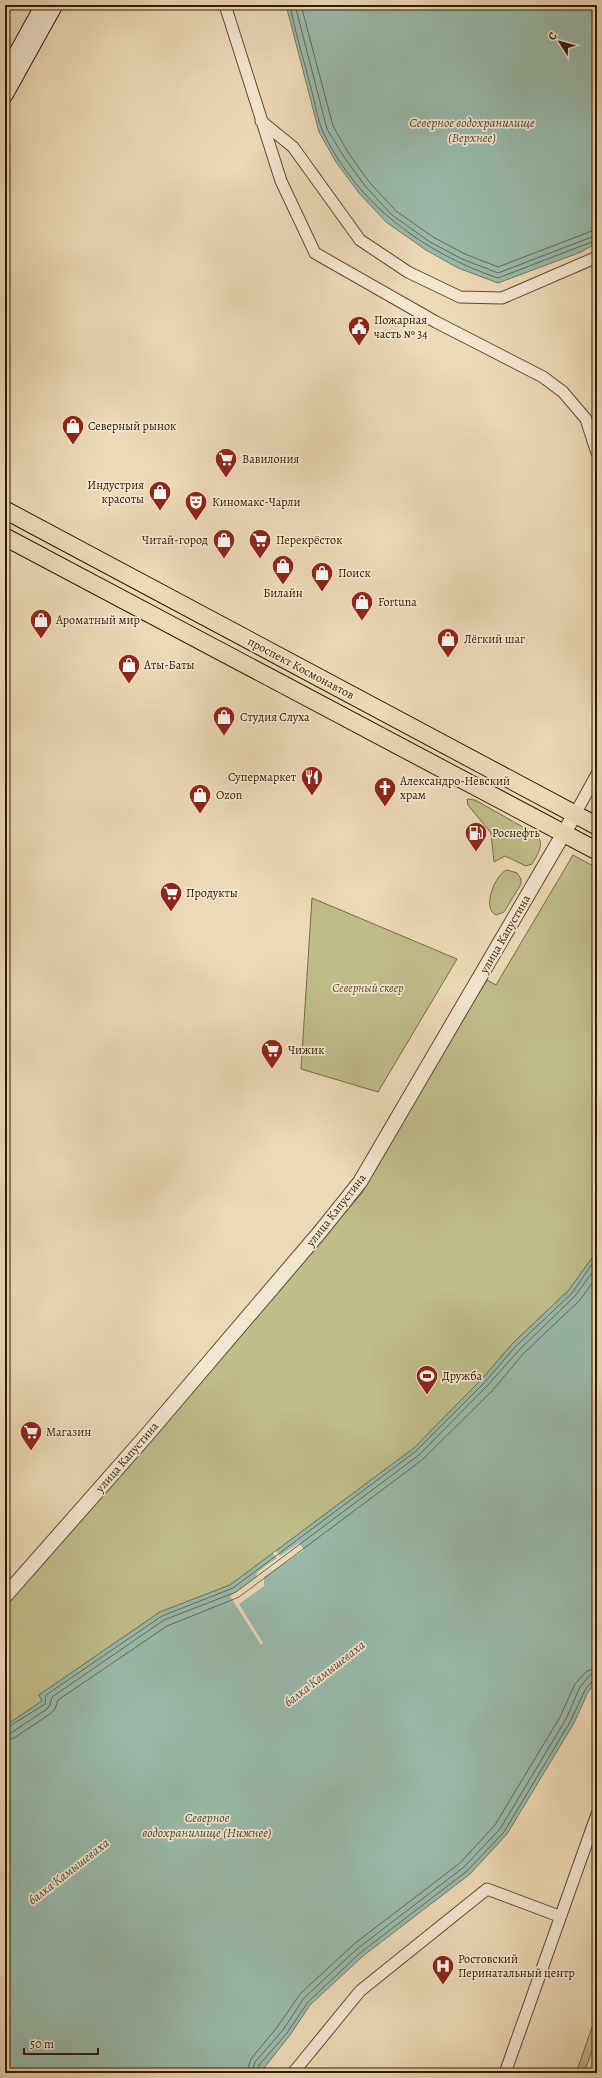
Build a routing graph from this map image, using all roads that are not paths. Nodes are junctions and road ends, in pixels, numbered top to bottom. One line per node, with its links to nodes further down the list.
1 (43, 5): 4 (main road)
2 (55, 5): 5 (main road)
3 (225, 5): 6 (street)
4 (5, 74)
5 (5, 95)
6 (261, 120): 7 (street); 8 (street)
7 (597, 257)
8 (597, 453)
9 (5, 510): 12 (main road, проспект Космонавтов)
10 (5, 536): 14 (main road, проспект Космонавтов)
11 (597, 774): 12 (street, улица Капустина)
12 (575, 814): 13 (main road, проспект Космонавтов); 14 (street, улица Капустина)
13 (597, 826)
14 (564, 833): 15 (main road, проспект Космонавтов); 16 (street, улица Капустина)
15 (597, 851)
16 (5, 1596)
17 (597, 1814): 18 (street)
18 (559, 1916): 19 (street); 20 (street)
19 (293, 2073)
20 (504, 2073)

